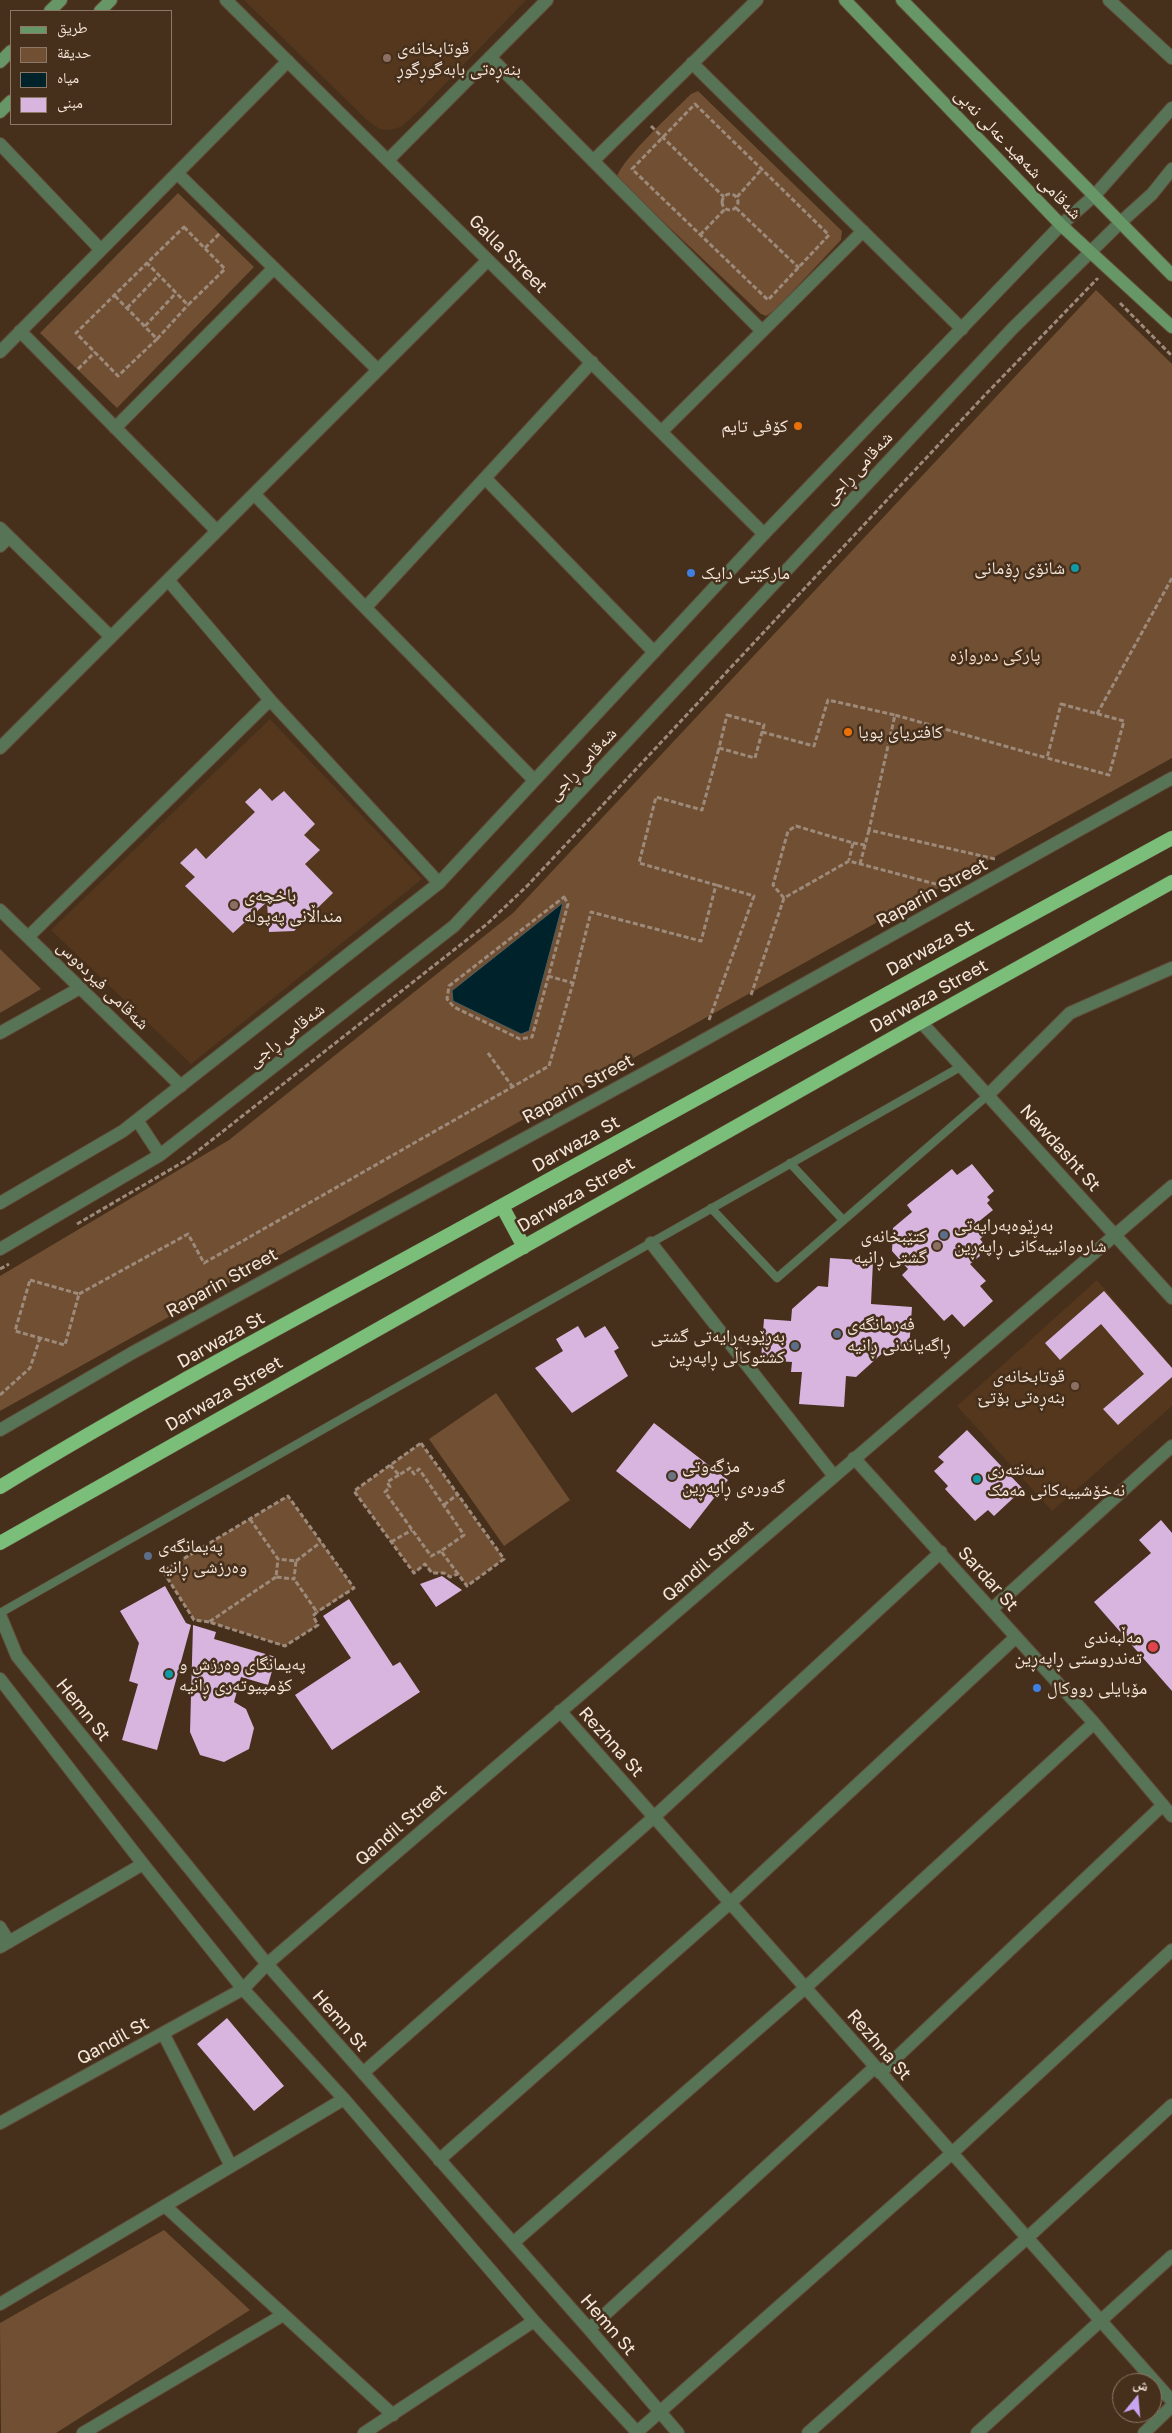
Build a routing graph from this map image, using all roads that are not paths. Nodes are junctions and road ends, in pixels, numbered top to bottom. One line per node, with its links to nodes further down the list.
1 (61, 0): 9 (main road)
2 (111, 0): 10 (main road)
3 (226, 0): 14 (street, Galla Street)
4 (547, 0): 12 (street)
5 (757, 0): 16 (street)
6 (845, 0): 27 (main road, شەقامی شەهید عەلی نەبی)
7 (902, 0): 25 (main road, شەقامی شەهید عەلی نەبی)
8 (1109, 0): 13 (street)
9 (51, 10)
10 (101, 10)
11 (10, 52): 15 (main road)
12 (490, 57): 21 (street); 22 (street)
13 (1172, 58)
14 (288, 61): 21 (street, Galla Street); 24 (street)
15 (0, 62)
16 (692, 63): 22 (street); 28 (street)
17 (10, 102): 19 (main road)
18 (1172, 108): 25 (street)
19 (0, 112)
20 (0, 144): 29 (street)
21 (388, 160): 31 (street, Galla Street)
22 (593, 161): 37 (street)
23 (1172, 169): 26 (street)
24 (177, 173): 29 (street); 32 (street)
25 (1096, 195): 26 (main road, شەقامی شەهید عەلی نەبی); 27 (street, شەقامی ڕاجی)
26 (1121, 222): 30 (street, شەقامی ڕاجی); 33 (main road, شەقامی شەهید عەلی نەبی)
27 (1062, 225): 30 (main road, شەقامی شەهید عەلی نەبی); 35 (street, شەقامی ڕاجی)
28 (863, 231): 35 (street); 37 (street)
29 (101, 250): 36 (street)
30 (1089, 252): 34 (main road, شەقامی شەهید عەلی نەبی); 70 (street, شەقامی ڕاجی)
31 (488, 260): 39 (street, Galla Street); 40 (street)
32 (274, 268): 40 (street); 41 (street)
33 (1172, 275)
34 (1172, 328)
35 (962, 329): 47 (street, شەقامی ڕاجی)
36 (20, 331): 38 (street); 41 (street)
37 (762, 331): 42 (street)
38 (0, 352)
39 (592, 362): 42 (street, Galla Street); 43 (street)
40 (378, 370): 44 (street)
41 (115, 428): 46 (street)
42 (662, 431): 47 (street, Galla Street)
43 (485, 478): 50 (street); 52 (street)
44 (254, 494): 46 (street); 50 (street)
45 (0, 528): 48 (street)
46 (217, 531): 49 (street)
47 (764, 534): 52 (street, شەقامی ڕاجی)
48 (5, 542): 51 (street)
49 (168, 580): 51 (street); 53 (street)
50 (366, 607): 56 (street)
51 (112, 637): 54 (street)
52 (654, 652): 56 (street, شەقامی ڕاجی)
53 (270, 700): 59 (street); 61 (street)
54 (0, 748)
55 (1172, 778): 82 (street, Raparin Street)
56 (534, 780): 59 (street, شەقامی ڕاجی)
57 (1172, 838): 74 (highway, Darwaza St)
58 (1172, 882): 64 (highway, Darwaza Street)
59 (439, 883): 67 (street, شەقامی ڕاجی)
60 (0, 910): 61 (street, شەقامی فیردەوس)
61 (28, 937): 63 (street, شەقامی فیردەوس)
62 (1172, 968): 68 (street)
63 (80, 988): 65 (street); 67 (street, شەقامی فیردەوس)
64 (921, 1022): 66 (street, Nawdasht St); 79 (highway, Darwaza Street)
65 (0, 1033)
66 (962, 1066): 68 (street, Nawdasht St); 71 (lane)
67 (181, 1086): 69 (street, شەقامی ڕاجی)
68 (988, 1095): 76 (lane); 77 (street, Nawdasht St)
69 (136, 1120): 70 (street); 73 (street, شەقامی ڕاجی)
70 (160, 1155): 80 (street, شەقامی ڕاجی)
71 (790, 1164): 75 (lane); 76 (lane)
72 (1172, 1186): 77 (street, Qandil Street)
73 (0, 1203)
74 (502, 1206): 79 (highway); 86 (highway, Darwaza St)
75 (711, 1208): 76 (lane); 78 (lane)
76 (843, 1220)
77 (1115, 1235): 81 (street, Nawdasht St); 84 (street, Qandil Street)
78 (651, 1243): 85 (street); 90 (lane)
79 (524, 1247): 87 (highway, Darwaza Street)
80 (0, 1249)
81 (1172, 1298)
82 (0, 1430)
83 (1172, 1446): 89 (street)
84 (854, 1458): 85 (street, Qandil Street); 88 (street, Sardar St)
85 (834, 1476): 93 (street, Qandil Street)
86 (0, 1487)
87 (0, 1542)
88 (941, 1552): 89 (street, Sardar St); 97 (street)
89 (992, 1608): 91 (street, Sardar St)
90 (0, 1614): 103 (street, Hemn St)
91 (1016, 1636): 94 (street, Sardar St); 99 (street)
92 (0, 1679): 98 (street)
93 (560, 1711): 97 (street, Rezhna St); 103 (street, Qandil Street)
94 (1094, 1722): 95 (street, Sardar St); 104 (street)
95 (1163, 1805): 96 (street, Sardar St); 107 (street)
96 (1172, 1816)
97 (654, 1817): 99 (street, Rezhna St); 108 (street)
98 (143, 1864): 101 (street); 105 (street)
99 (730, 1903): 104 (street, Rezhna St); 113 (street)
100 (0, 1927): 101 (street)
101 (5, 1944)
102 (1172, 1950): 112 (street)
103 (266, 1964): 105 (street, Qandil Street); 108 (street, Hemn St)
104 (805, 1988): 107 (street, Rezhna St); 117 (street)
105 (243, 1989): 106 (street, Qandil St); 109 (street)
106 (163, 2033): 111 (street, Qandil St); 114 (street)
107 (877, 2070): 112 (street, Rezhna St); 123 (street)
108 (363, 2073): 113 (street, Hemn St)
109 (344, 2099): 114 (street); 121 (street)
110 (1172, 2105): 116 (street)
111 (0, 2123)
112 (951, 2154): 116 (street, Rezhna St); 126 (street)
113 (439, 2160): 117 (street, Hemn St)
114 (231, 2166): 115 (street)
115 (165, 2206): 119 (street); 120 (street)
116 (1027, 2238): 122 (street, Rezhna St); 132 (street)
117 (513, 2243): 123 (street, Hemn St)
118 (1172, 2256): 122 (street)
119 (0, 2304)
120 (283, 2315): 127 (street); 128 (street)
121 (534, 2321): 127 (street); 130 (street)
122 (1100, 2321): 124 (street, Rezhna St); 133 (street)
123 (589, 2329): 126 (street, Hemn St)
124 (1172, 2401)
125 (1172, 2406): 134 (street)
126 (659, 2412): 130 (street); 131 (street, Hemn St)
127 (394, 2415): 129 (street)
128 (83, 2433)
129 (364, 2433)
130 (637, 2433)
131 (678, 2433)
132 (808, 2433)
133 (977, 2433)
134 (1144, 2433)

